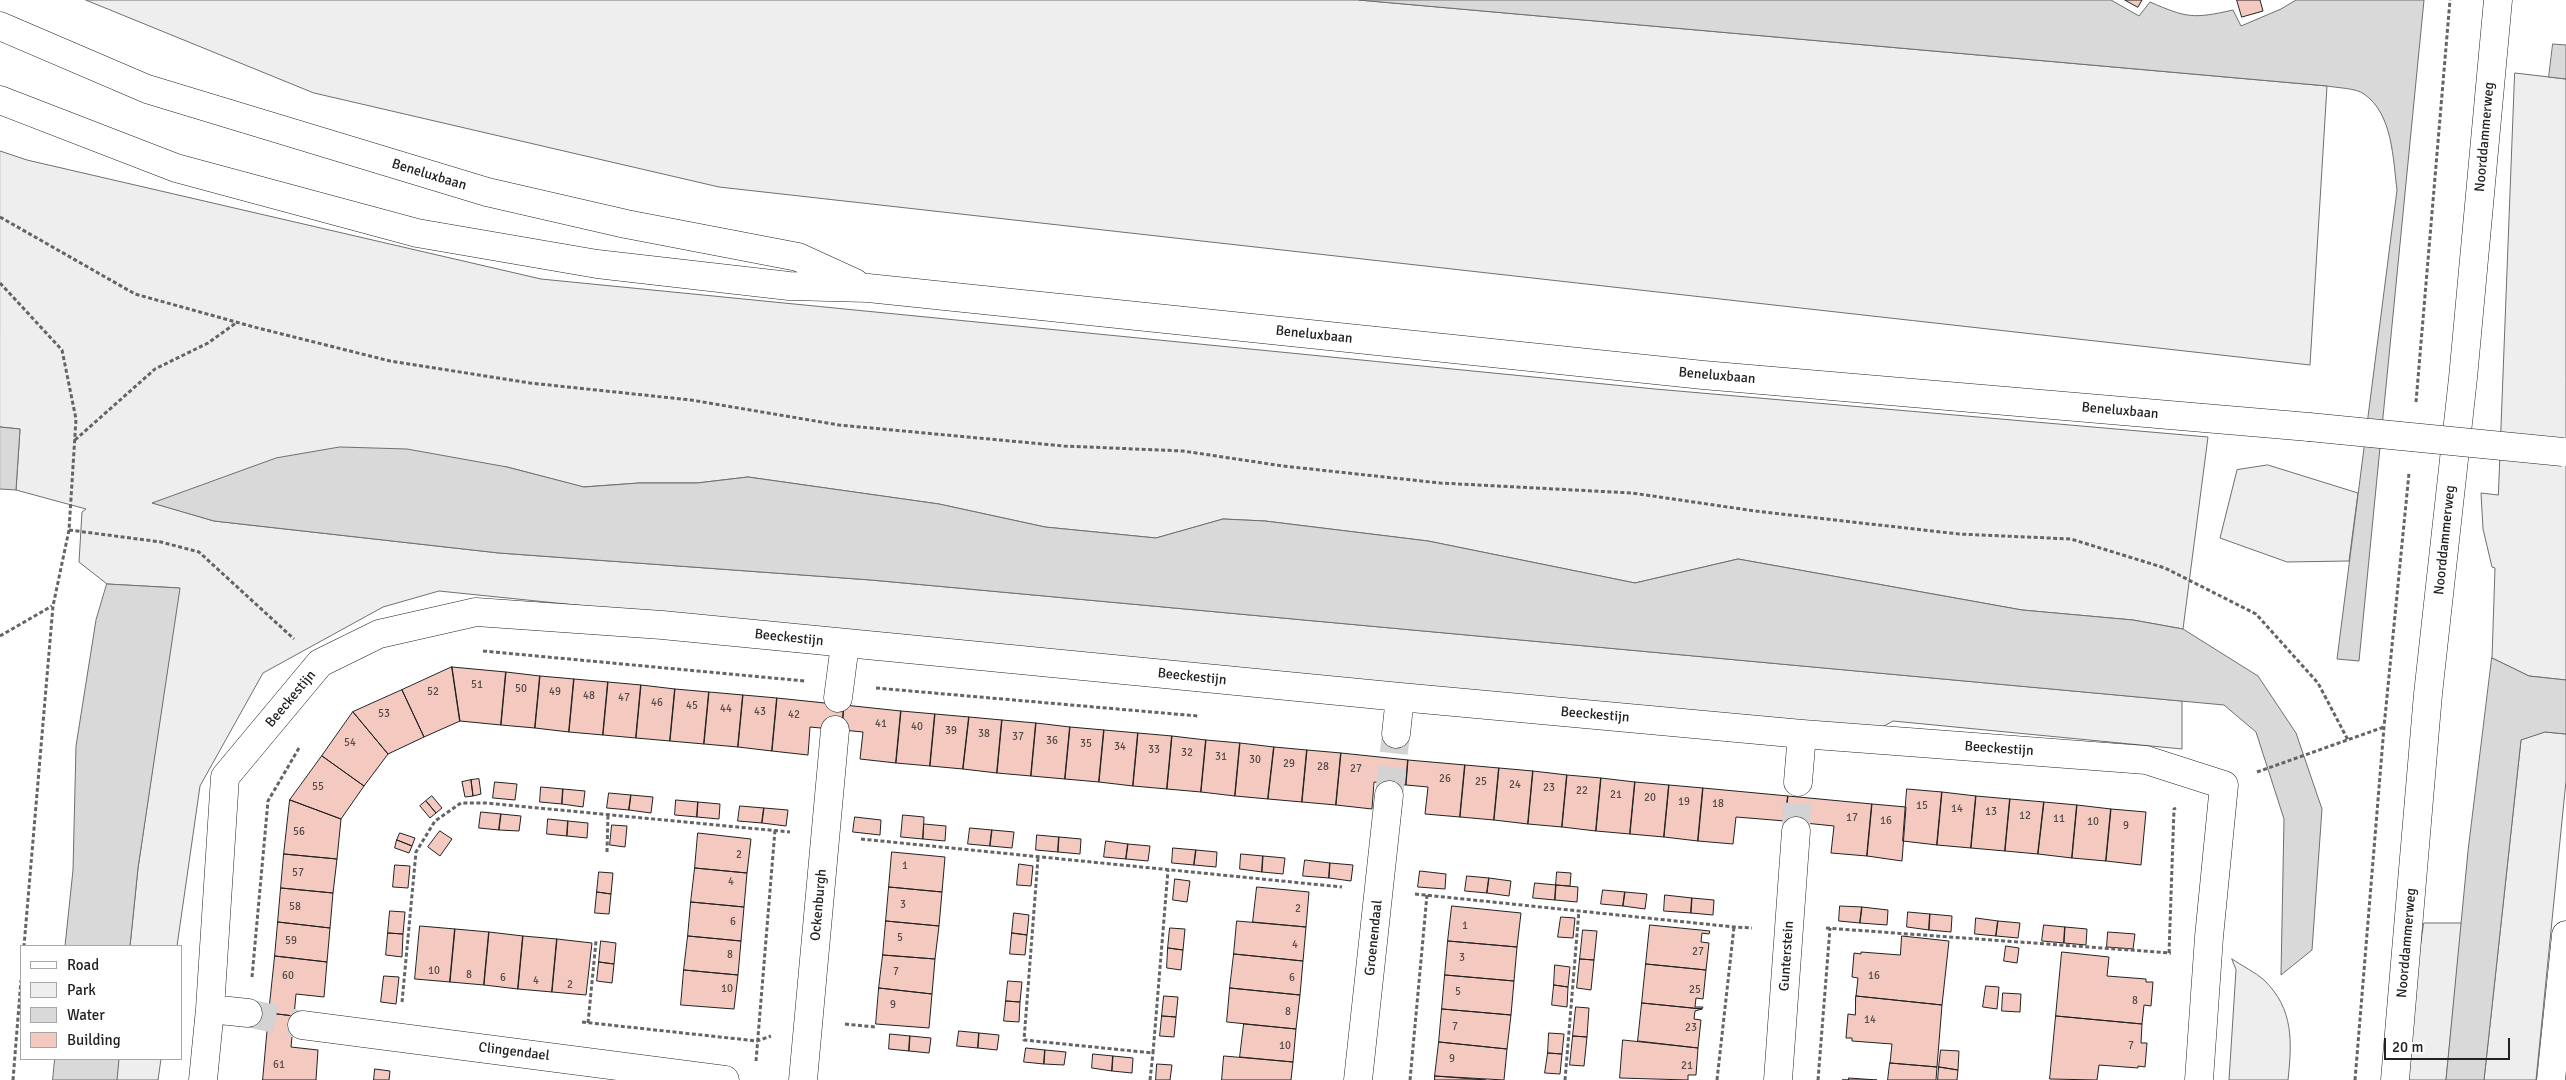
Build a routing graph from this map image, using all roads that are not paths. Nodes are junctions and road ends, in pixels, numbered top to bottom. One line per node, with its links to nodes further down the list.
1 (2498, 0): 25 (street, Noorddammerweg)
2 (0, 26): 4 (street, Beneluxbaan)
3 (0, 100): 4 (street, Beneluxbaan)
4 (868, 288): 5 (street, Beneluxbaan, bridge)
5 (2565, 452)
6 (845, 644): 7 (street); 8 (street, Beeckestijn); 16 (street, Beeckestijn)
7 (839, 691)
8 (1400, 697): 10 (street); 11 (street, Beeckestijn)
9 (836, 730): 21 (street, Ockenburgh)
10 (1396, 734)
11 (1802, 734): 12 (street); 24 (street, Beeckestijn)
12 (1798, 782)
13 (1389, 795): 22 (street, Groenendaal)
14 (1796, 831): 23 (street, Gunterstein)
15 (2566, 935): 26 (street)
16 (210, 1009): 17 (street); 19 (street, Beeckestijn)
17 (248, 1013)
18 (302, 1025): 20 (street, Clingendael)
19 (203, 1080)
20 (725, 1080)
21 (803, 1080)
22 (1358, 1080)
23 (1778, 1080)
24 (2199, 1080)
25 (2395, 1080)
26 (2551, 1080)

